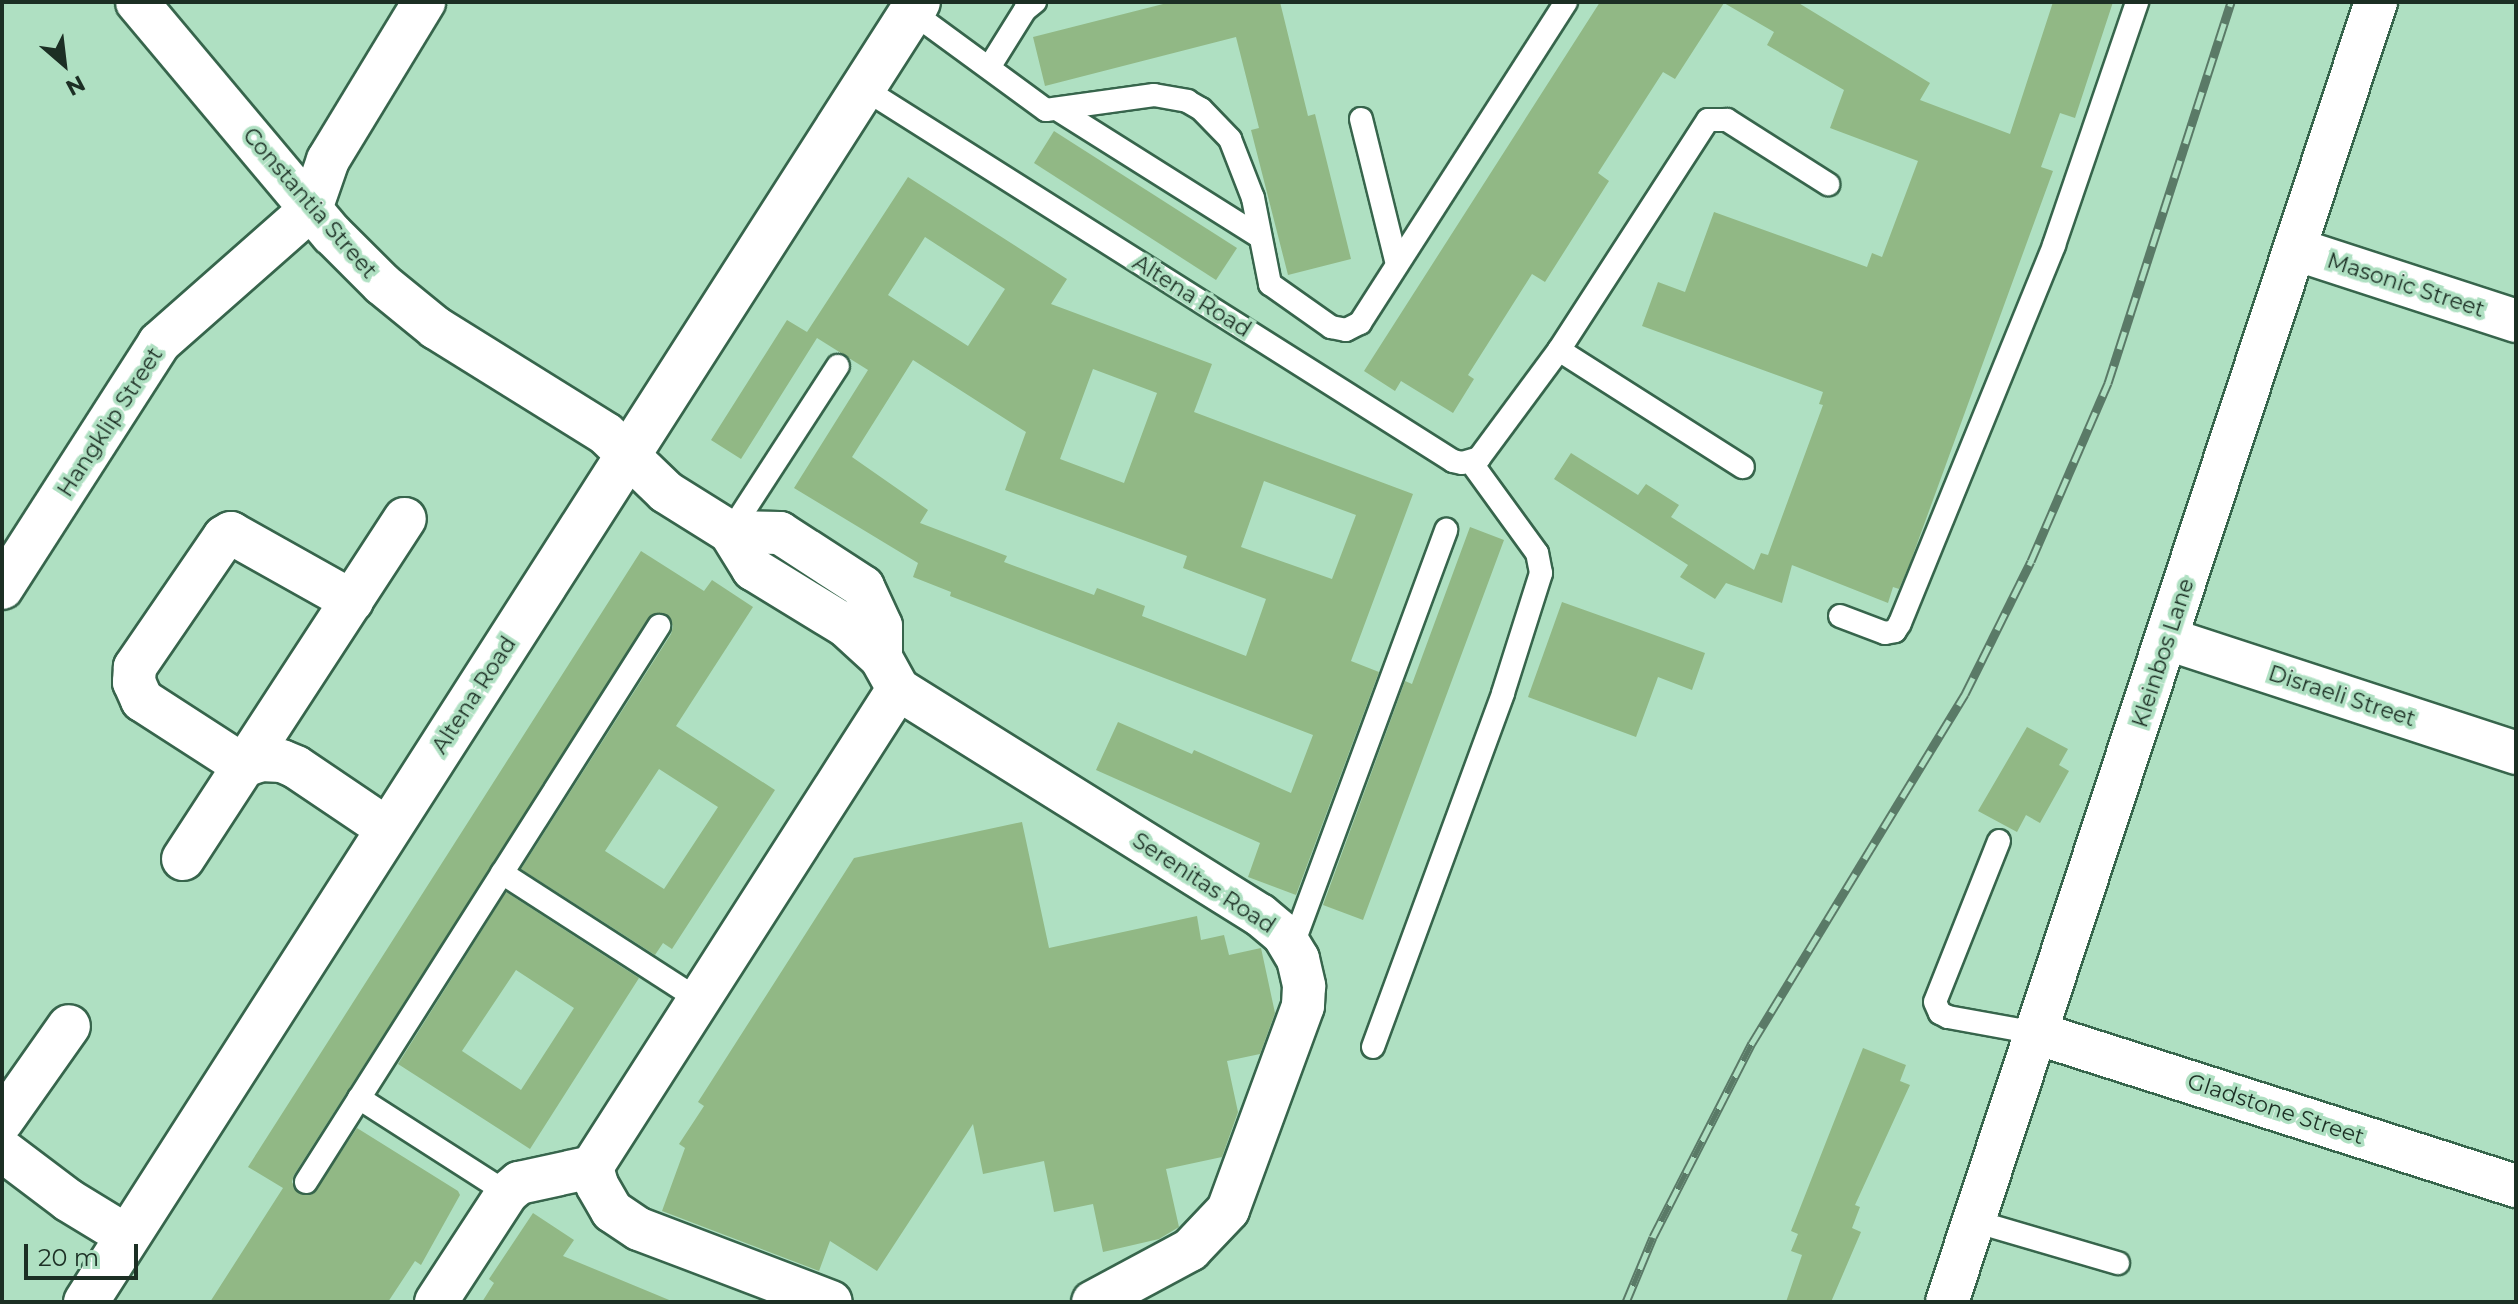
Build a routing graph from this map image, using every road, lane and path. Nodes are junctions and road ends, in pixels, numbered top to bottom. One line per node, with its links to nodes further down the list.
1 (137, 2): 13 (street, Constantia Street)
2 (424, 2): 13 (street)
3 (1035, 2): 8 (lane)
4 (1566, 2): 16 (lane)
5 (2137, 2): 28 (lane)
6 (2376, 2): 15 (street, Kleinbos Lane)
7 (915, 7): 8 (lane); 9 (street, Altena Road)
8 (990, 66): 10 (lane)
9 (863, 88): 20 (street, Altena Road); 21 (lane, Altena Road)
10 (1060, 111): 14 (lane); 14 (lane)
11 (1361, 119): 16 (lane)
12 (1828, 184): 18 (lane)
13 (311, 209): 20 (street, Constantia Street); 26 (street, Hangklip Street)
14 (1260, 237): 16 (lane)
15 (2295, 249): 17 (street, Masonic Street); 30 (street, Kleinbos Lane)
16 (1397, 264)
17 (2516, 321)
18 (1559, 350): 21 (lane); 22 (lane)
19 (838, 366): 25 (lane)
20 (628, 455): 25 (street); 34 (street, Altena Road)
21 (1471, 462): 42 (lane)
22 (1743, 467)
23 (405, 519): 27 (street)
24 (1446, 530): 38 (lane)
25 (730, 532): 31 (street)
26 (2, 588)
27 (352, 601): 33 (street); 33 (street)
28 (1840, 616)
29 (659, 626): 37 (lane)
30 (2168, 639): 32 (street, Disraeli Street); 41 (street, Kleinbos Lane)
31 (890, 673): 38 (street, Serenitas Road); 39 (street)
32 (2516, 753)
33 (244, 766): 34 (street); 36 (street)
34 (388, 829): 51 (street, Altena Road)
35 (1999, 841): 41 (lane)
36 (183, 859)
37 (502, 873): 39 (lane); 43 (lane)
38 (1292, 947): 53 (street, Serenitas Road)
39 (699, 1000): 46 (street)
40 (69, 1026): 44 (street)
41 (2036, 1033): 48 (street, Gladstone Street); 50 (street, Kleinbos Lane)
42 (1373, 1047)
43 (359, 1098): 47 (lane); 49 (lane)
44 (2, 1121)
45 (2, 1150): 51 (street)
46 (592, 1167): 49 (street); 56 (street)
47 (306, 1182)
48 (2516, 1186)
49 (507, 1193): 55 (street)
50 (1974, 1221): 52 (lane); 58 (street, Kleinbos Lane)
51 (127, 1236): 54 (street, Altena Road)
52 (2118, 1263)
53 (1160, 1286): 57 (street, Serenitas Road)
54 (86, 1302)
55 (436, 1302)
56 (831, 1302)
57 (1093, 1302)
58 (1947, 1302)

